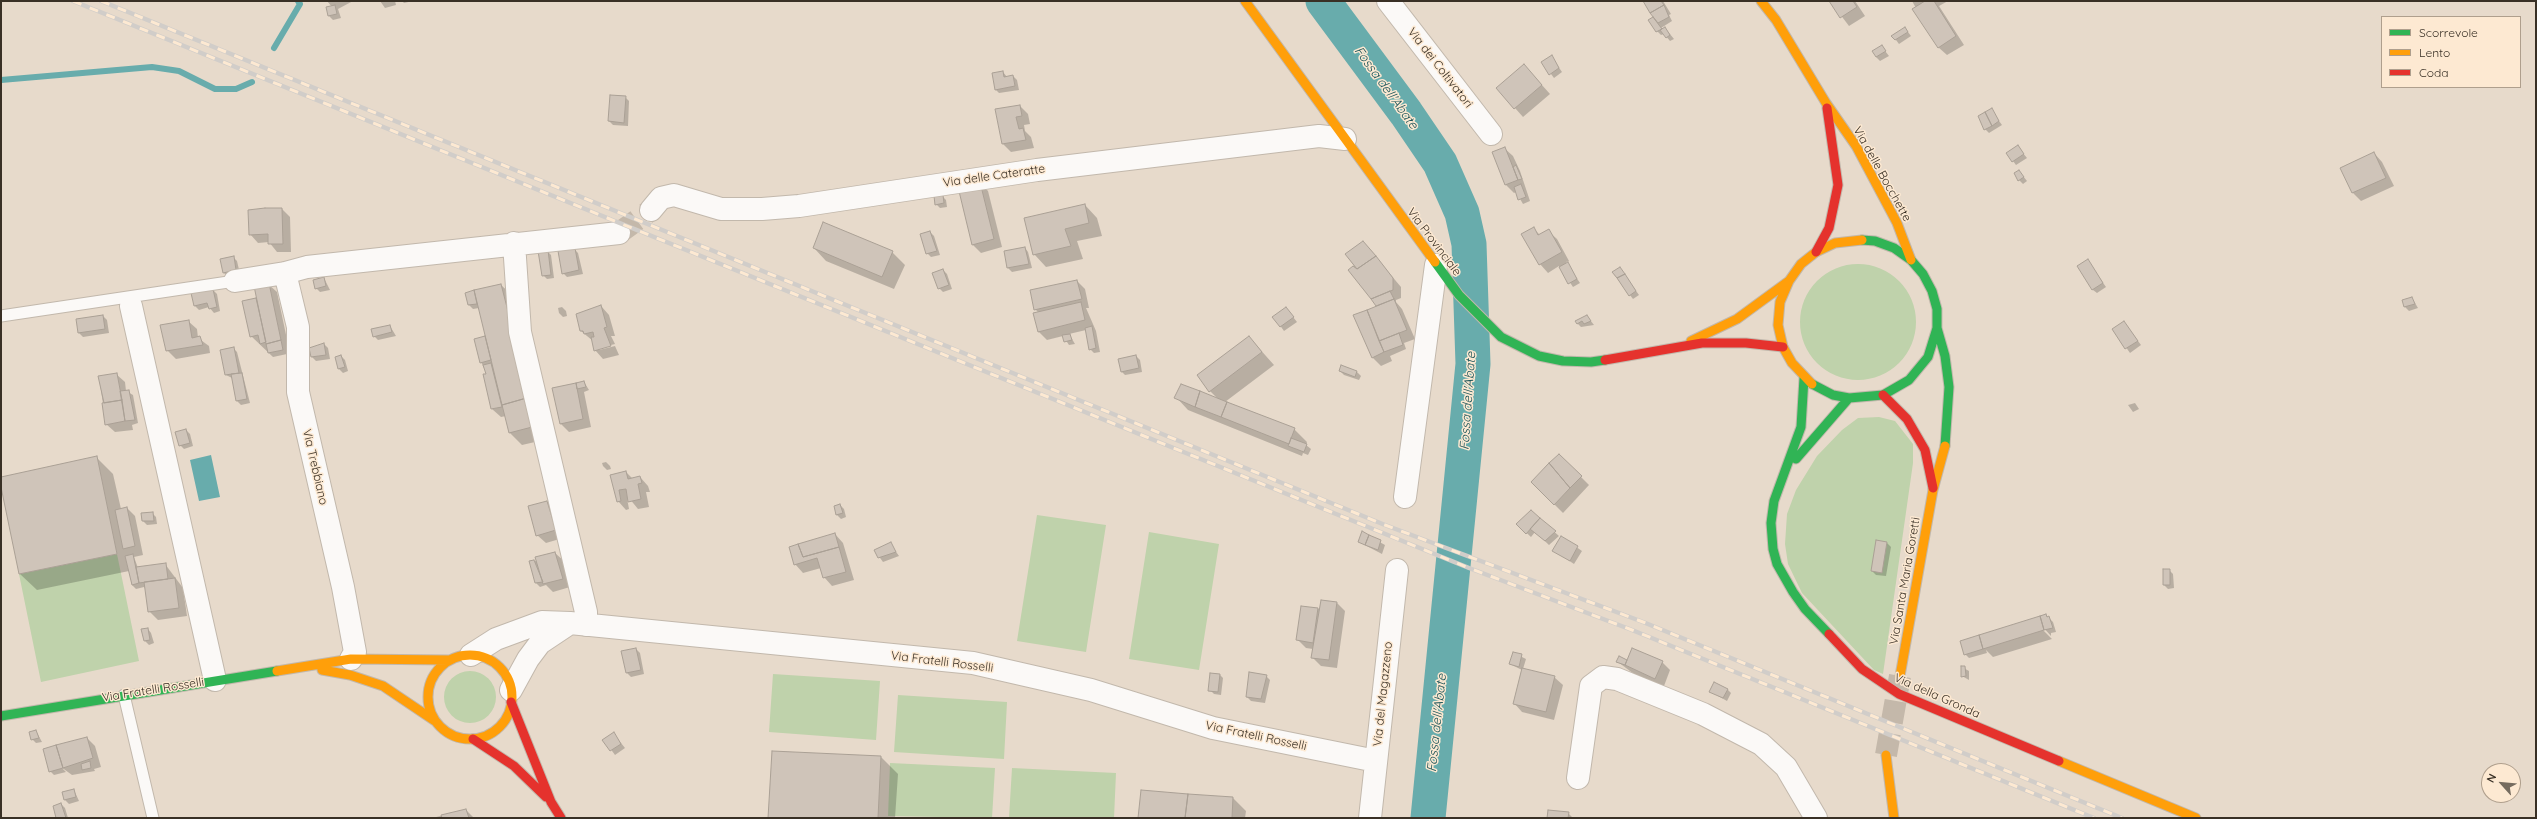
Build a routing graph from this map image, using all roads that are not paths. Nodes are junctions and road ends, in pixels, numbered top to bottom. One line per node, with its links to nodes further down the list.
1 (1245, 1): 6 (street, Via Provinciale)
2 (1388, 1): 5 (street, Via dei Coltivatori)
3 (1761, 1): 4 (street, Via delle Bocchette)
4 (1826, 103): 10 (street, Via delle Bocchette); 11 (street, Via delle Bocchette)
5 (1491, 134)
6 (1345, 139): 7 (street, Via delle Cateratte); 12 (street, Via Provinciale)
7 (651, 210)
8 (619, 233): 9 (street)
9 (514, 243): 13 (street); 28 (street)
10 (1816, 252): 11 (street); 15 (street)
11 (1911, 260): 18 (street)
12 (1436, 265): 19 (street, Via Provinciale); 26 (street)
13 (286, 273): 14 (street); 30 (street, Via Trebbiano)
14 (235, 281): 17 (lane)
15 (1788, 281): 19 (street, Via Provinciale); 20 (street)
16 (130, 306): 34 (street)
17 (1, 316)
18 (1937, 328): 22 (street); 25 (street, Via Santa Maria Goretti)
19 (1684, 345): 20 (street, Via Provinciale)
20 (1783, 347): 21 (street)
21 (1804, 378): 23 (street); 24 (street, Via della Gronda)
22 (1883, 395): 23 (street); 25 (street, Via Santa Maria Goretti)
23 (1849, 398): 24 (street, Via della Gronda)
24 (1785, 473): 49 (street, Via della Gronda)
25 (1933, 490): 33 (street, Via Santa Maria Goretti)
26 (1405, 497)
27 (1397, 570): 41 (street, Via del Magazzeno)
28 (578, 624): 29 (street, Via Fratelli Rosselli); 36 (street); 41 (street, Via Fratelli Rosselli)
29 (471, 655): 31 (street); 36 (street)
30 (351, 659): 31 (street, Via Fratelli Rosselli); 32 (street, Via Fratelli Rosselli)
31 (450, 660): 38 (street)
32 (305, 667): 34 (street, Via Fratelli Rosselli); 38 (street, Via Fratelli Rosselli)
33 (1900, 676)
34 (215, 680): 35 (street, Via Fratelli Rosselli)
35 (124, 695): 37 (street, Via Fratelli Rosselli); 44 (lane)
36 (511, 696): 39 (street); 43 (street)
37 (1, 716)
38 (436, 721): 39 (street)
39 (473, 739): 43 (street)
40 (1886, 755): 48 (street)
41 (1376, 761): 46 (street, Via del Magazzeno)
42 (1578, 778): 47 (street)
43 (551, 802): 45 (street)
44 (153, 818)
45 (561, 818)
46 (1370, 818)
47 (1816, 818)
48 (1894, 818)
49 (2196, 818)

